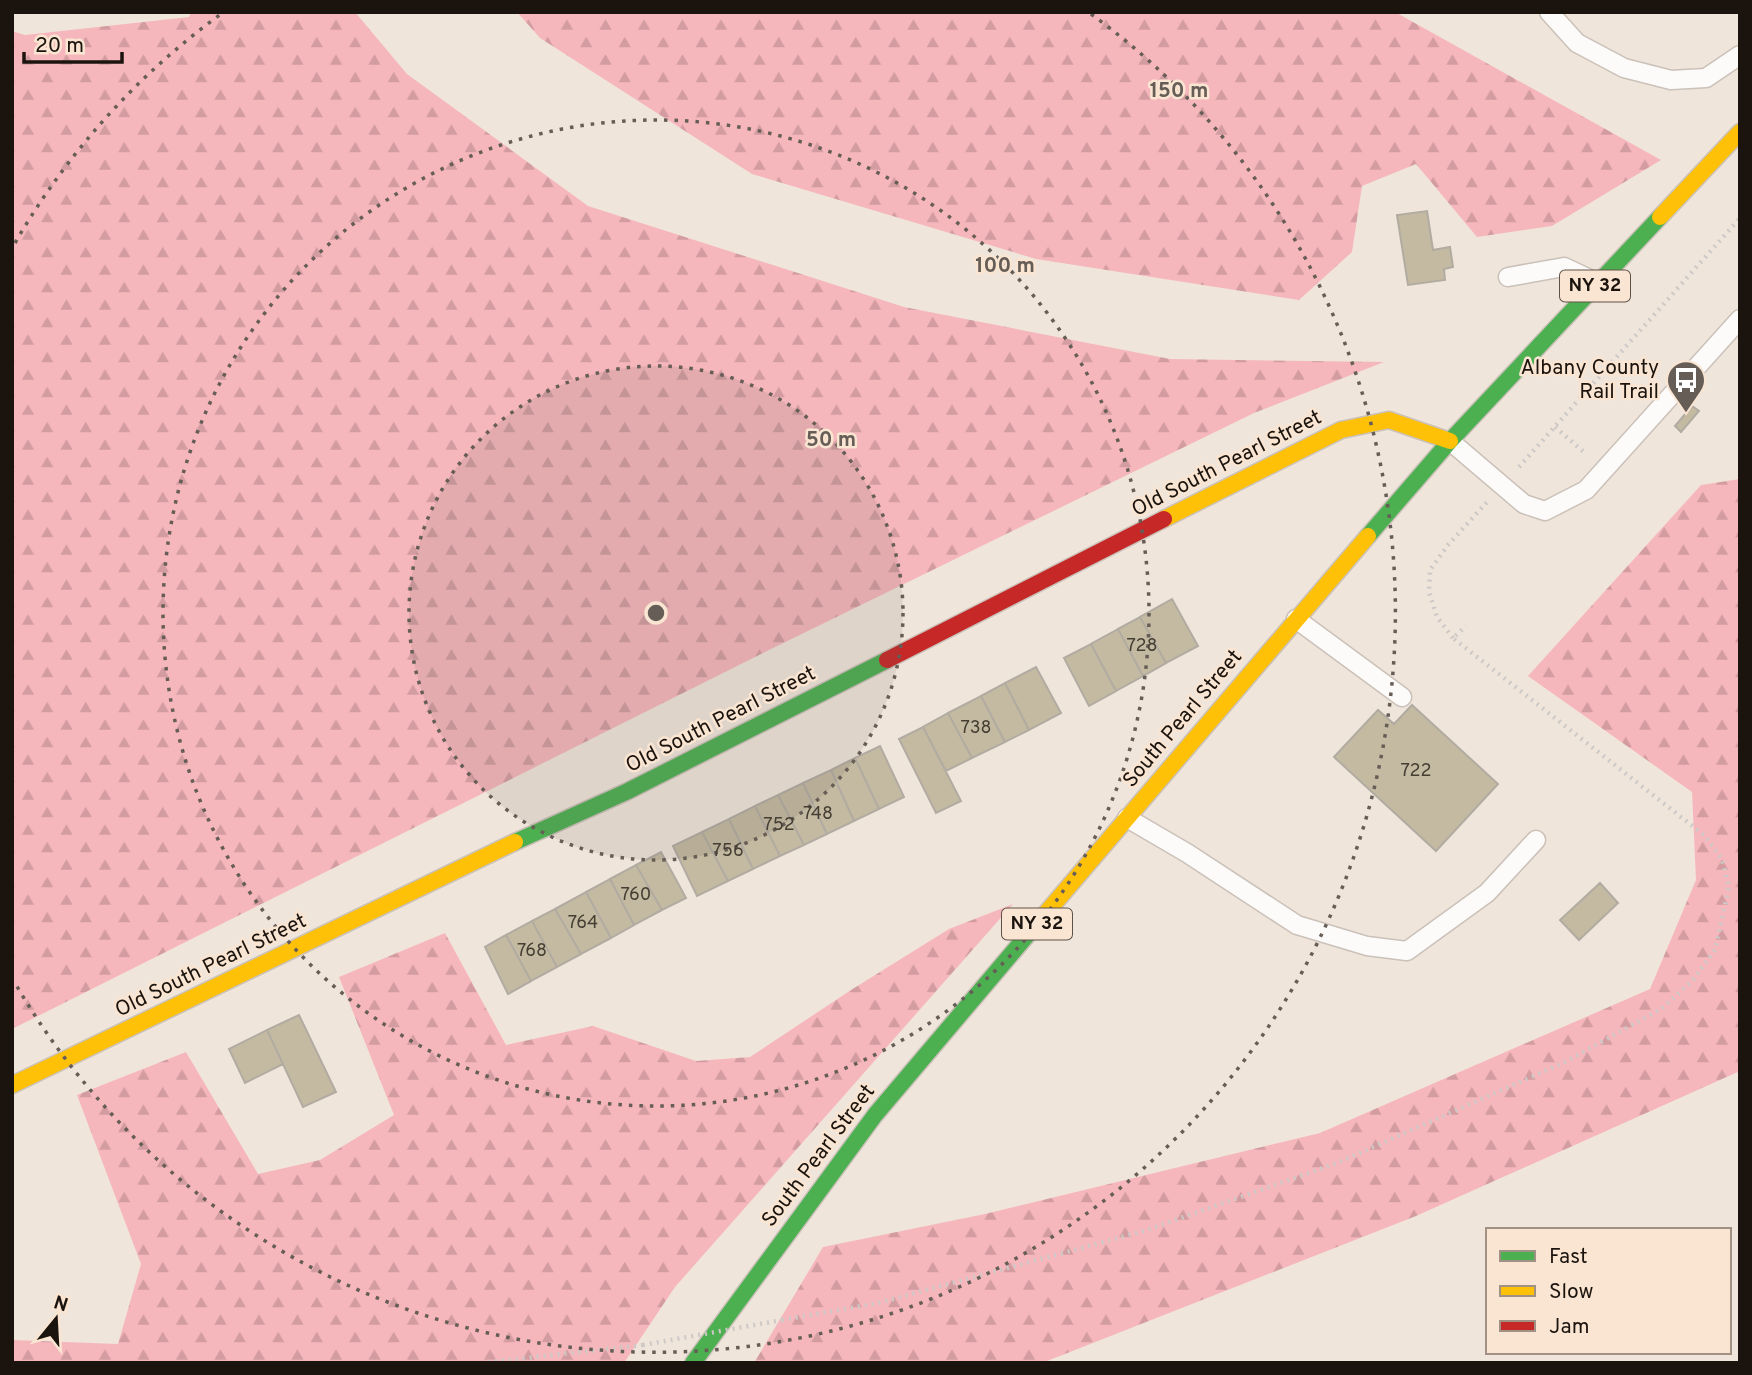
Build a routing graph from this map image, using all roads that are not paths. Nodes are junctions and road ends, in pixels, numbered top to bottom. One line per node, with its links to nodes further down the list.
1 (1549, 12): 2 (lane)
2 (1740, 55)
3 (1740, 132): 5 (main road, South Pearl Street / NY 32)
4 (1508, 277): 5 (lane)
5 (1598, 283): 7 (main road, South Pearl Street / NY 32)
6 (1740, 319): 7 (lane)
7 (1450, 441): 8 (main road, South Pearl Street / NY 32); 12 (main road, Old South Pearl Street)
8 (1296, 619): 9 (lane); 10 (main road, South Pearl Street / NY 32)
9 (1402, 697)
10 (1127, 818): 11 (lane); 13 (main road, South Pearl Street / NY 32)
11 (1536, 839)
12 (12, 1085)
13 (693, 1363)

